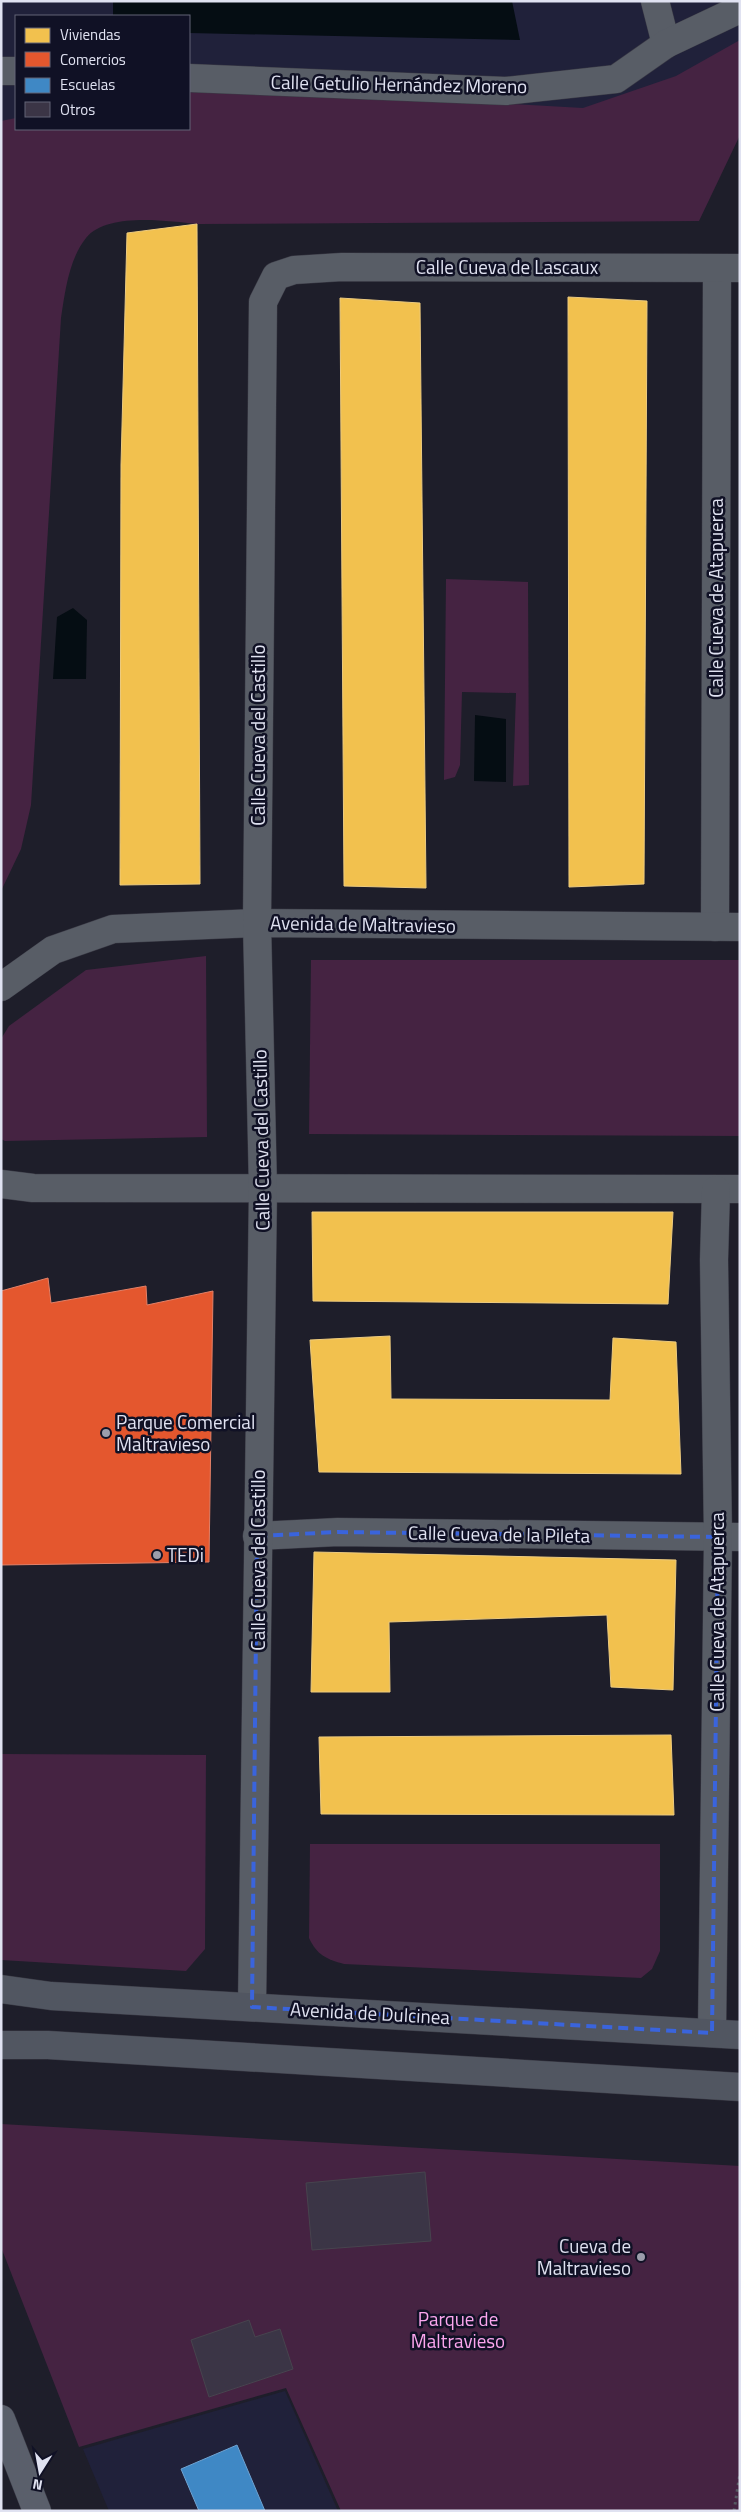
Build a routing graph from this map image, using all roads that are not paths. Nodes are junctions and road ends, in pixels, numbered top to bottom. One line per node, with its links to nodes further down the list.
1 (655, 1): 3 (street)
2 (740, 9): 3 (street, Calle Getulio Hernández Moreno)
3 (666, 44): 6 (street, Calle Getulio Hernández Moreno)
4 (1, 71): 5 (street)
5 (15, 71)
6 (190, 78)
7 (728, 269): 8 (street, Calle Cueva de Lascaux); 10 (street, Calle Cueva de Atapuerca)
8 (276, 276): 9 (street, Calle Cueva del Castillo)
9 (257, 923): 10 (street, Avenida de Maltravieso); 11 (street, Avenida de Maltravieso); 13 (street, Calle Cueva del Castillo)
10 (727, 927)
11 (1, 987)
12 (2, 1189): 13 (street)
13 (263, 1189): 14 (street); 15 (street, Calle Cueva del Castillo)
14 (728, 1190): 16 (street, Calle Cueva de Atapuerca)
15 (258, 1536): 16 (street, Calle Cueva de la Pileta); 18 (street, Calle Cueva del Castillo)
16 (729, 1538): 19 (street, Calle Cueva de Atapuerca)
17 (1, 1989): 18 (main road, Avenida de Dulcinea)
18 (252, 2007): 19 (main road, Avenida de Dulcinea)
19 (712, 2033): 20 (main road, Avenida de Dulcinea)
20 (740, 2035)
21 (1, 2045): 22 (main road)
22 (740, 2087)
23 (1, 2419): 24 (main road)
24 (37, 2511)

